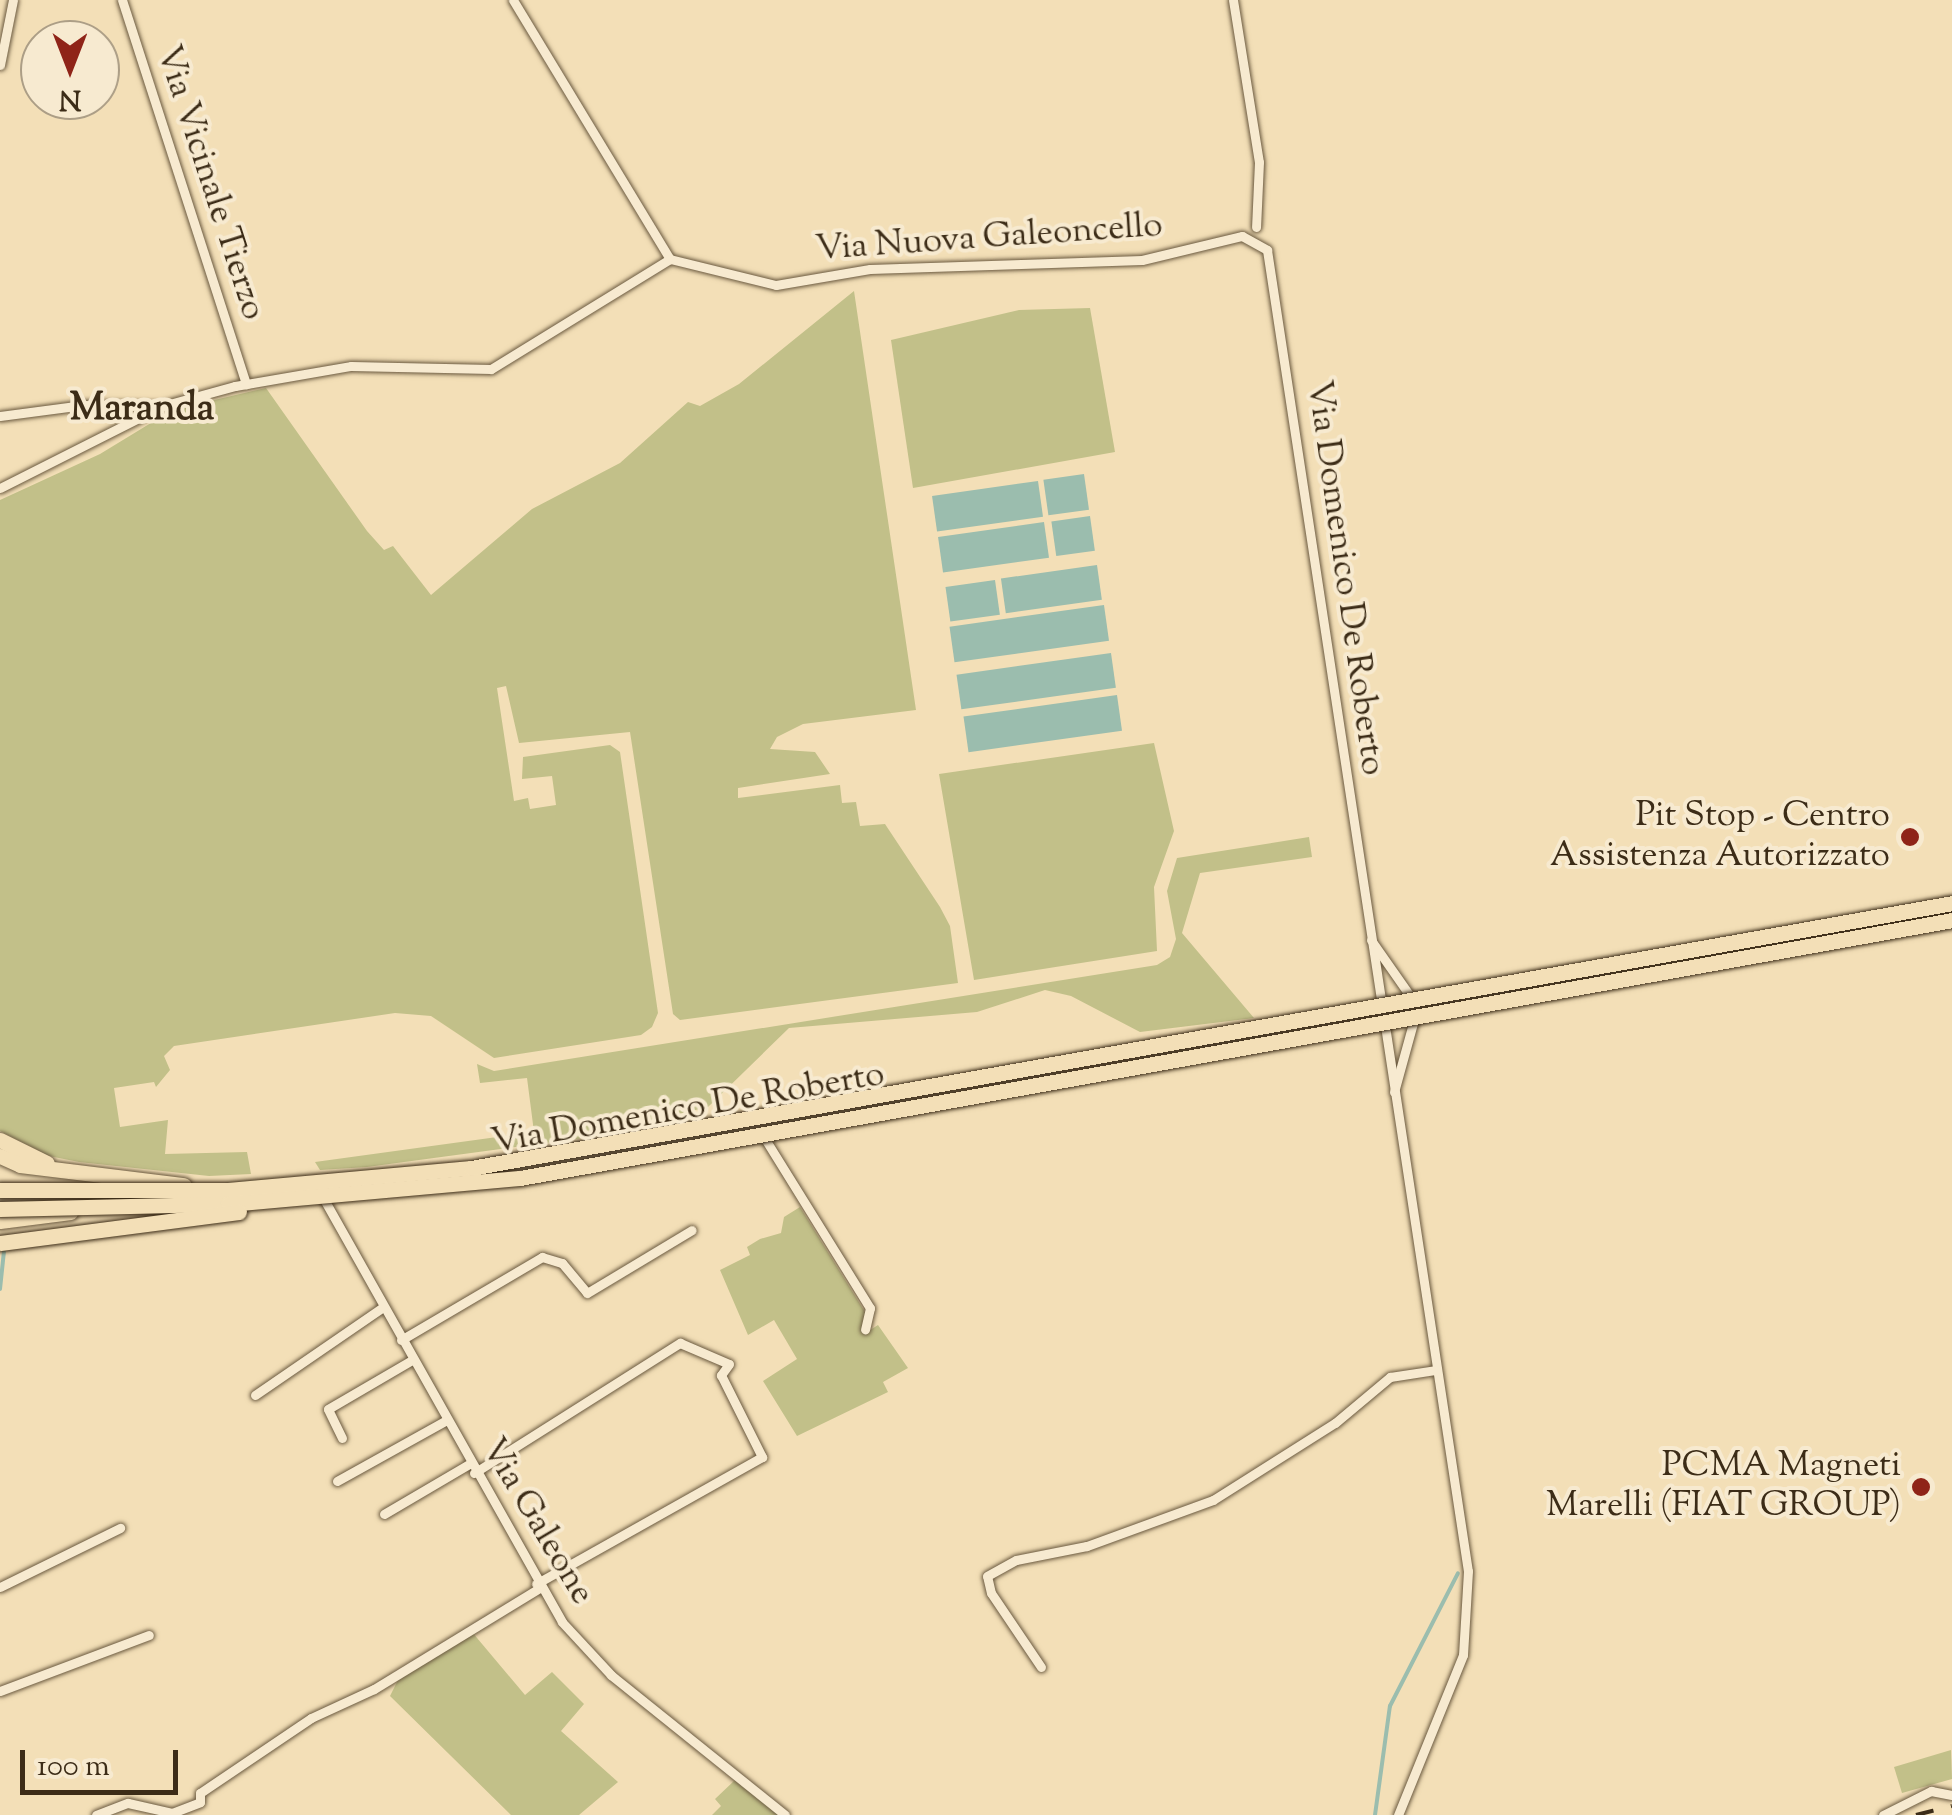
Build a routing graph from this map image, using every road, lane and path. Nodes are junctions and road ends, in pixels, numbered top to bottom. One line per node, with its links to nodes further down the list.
1 (14, 0): 5 (street)
2 (122, 0): 8 (street, Via Vicinale Tierzo)
3 (514, 0): 7 (street)
4 (1233, 0): 6 (street)
5 (0, 65)
6 (1255, 232): 7 (street, Via Nuova Galeoncello); 14 (street, Via Domenico De Roberto)
7 (670, 258): 8 (street)
8 (246, 384): 9 (street)
9 (162, 406): 10 (street); 11 (street)
10 (0, 416)
11 (0, 488)
12 (1952, 902): 22 (highway, bridge)
13 (1952, 917): 15 (street, Via Domenico De Roberto); 25 (highway, bridge)
14 (1367, 934): 15 (street, Via Domenico De Roberto); 16 (street, Via Domenico De Roberto)
15 (1415, 1008): 16 (street, Via Domenico De Roberto); 17 (street, Via Domenico De Roberto)
16 (1378, 1014): 17 (street, Via Domenico De Roberto); 18 (street, Via Domenico De Roberto)
17 (1392, 1099): 35 (street, Via Domenico De Roberto)
18 (758, 1127): 23 (street, Via Domenico De Roberto); 32 (street)
19 (0, 1140): 21 (highway)
20 (0, 1156): 21 (highway)
21 (70, 1170): 22 (highway, bridge)
22 (228, 1190): 24 (highway, bridge)
23 (319, 1191): 24 (street, Via Domenico De Roberto); 31 (street, Via Galeone)
24 (0, 1194)
25 (347, 1196): 26 (highway, bridge); 30 (highway, bridge)
26 (106, 1207): 27 (highway, bridge); 28 (highway, bridge)
27 (0, 1209)
28 (0, 1221)
29 (692, 1230): 33 (street)
30 (0, 1243)
31 (383, 1307): 33 (street, Via Galeone); 36 (street)
32 (865, 1329)
33 (401, 1340): 34 (street, Via Galeone)
34 (412, 1360): 37 (street, Via Galeone); 38 (street)
35 (1436, 1370): 46 (street); 51 (street, Via Domenico De Roberto)
36 (255, 1395)
37 (446, 1421): 39 (street, Via Galeone); 40 (street)
38 (342, 1438)
39 (472, 1469): 41 (street); 43 (street, Via Galeone); 43 (street)
40 (337, 1481)
41 (384, 1514)
42 (120, 1528): 44 (street)
43 (537, 1586): 49 (street); 50 (street, Via Galeone)
44 (0, 1587)
45 (150, 1635): 47 (street)
46 (1041, 1667)
47 (0, 1691)
48 (1952, 1796): 52 (street)
49 (96, 1815)
50 (785, 1815)
51 (1398, 1815)
52 (1884, 1815)

